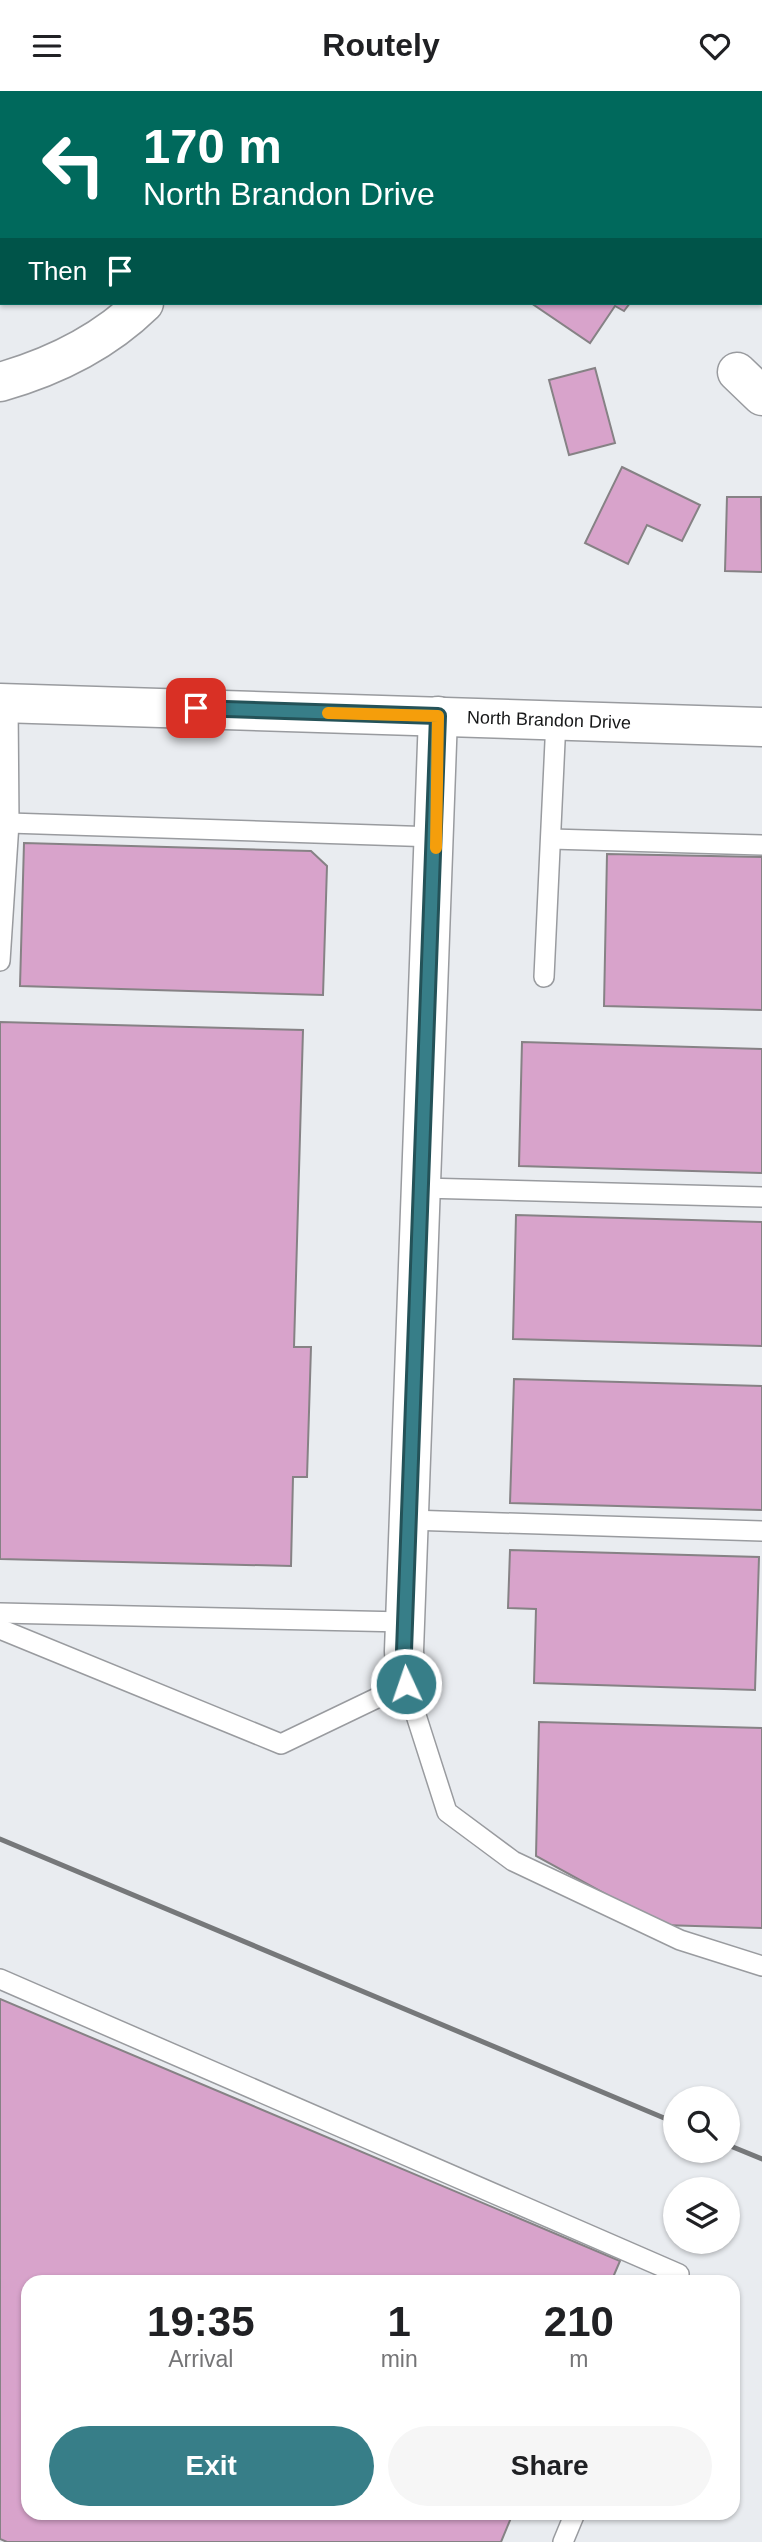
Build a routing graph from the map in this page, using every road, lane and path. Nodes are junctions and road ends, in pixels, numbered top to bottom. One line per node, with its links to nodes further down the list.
1 (141, 305): 2 (street)
2 (0, 382)
3 (4, 702): 4 (street, North Brandon Drive); 7 (lane)
4 (438, 716): 5 (street, North Brandon Drive); 8 (street)
5 (556, 720): 6 (street, North Brandon Drive); 9 (lane)
6 (762, 727)
7 (9, 823): 8 (lane); 11 (lane)
8 (436, 837): 13 (street)
9 (551, 839): 10 (lane); 12 (lane)
10 (762, 845)
11 (0, 961)
12 (544, 977)
13 (422, 1188): 14 (lane); 15 (street)
14 (762, 1197)
15 (409, 1520): 16 (lane); 18 (street)
16 (762, 1531)
17 (0, 1613): 18 (lane)
18 (405, 1622): 20 (street)
19 (0, 1629): 20 (lane)
20 (406, 1684): 21 (lane)
21 (762, 1966)
22 (0, 1979): 23 (lane)
23 (680, 2275)
24 (572, 2520): 25 (lane)
25 (563, 2542)

